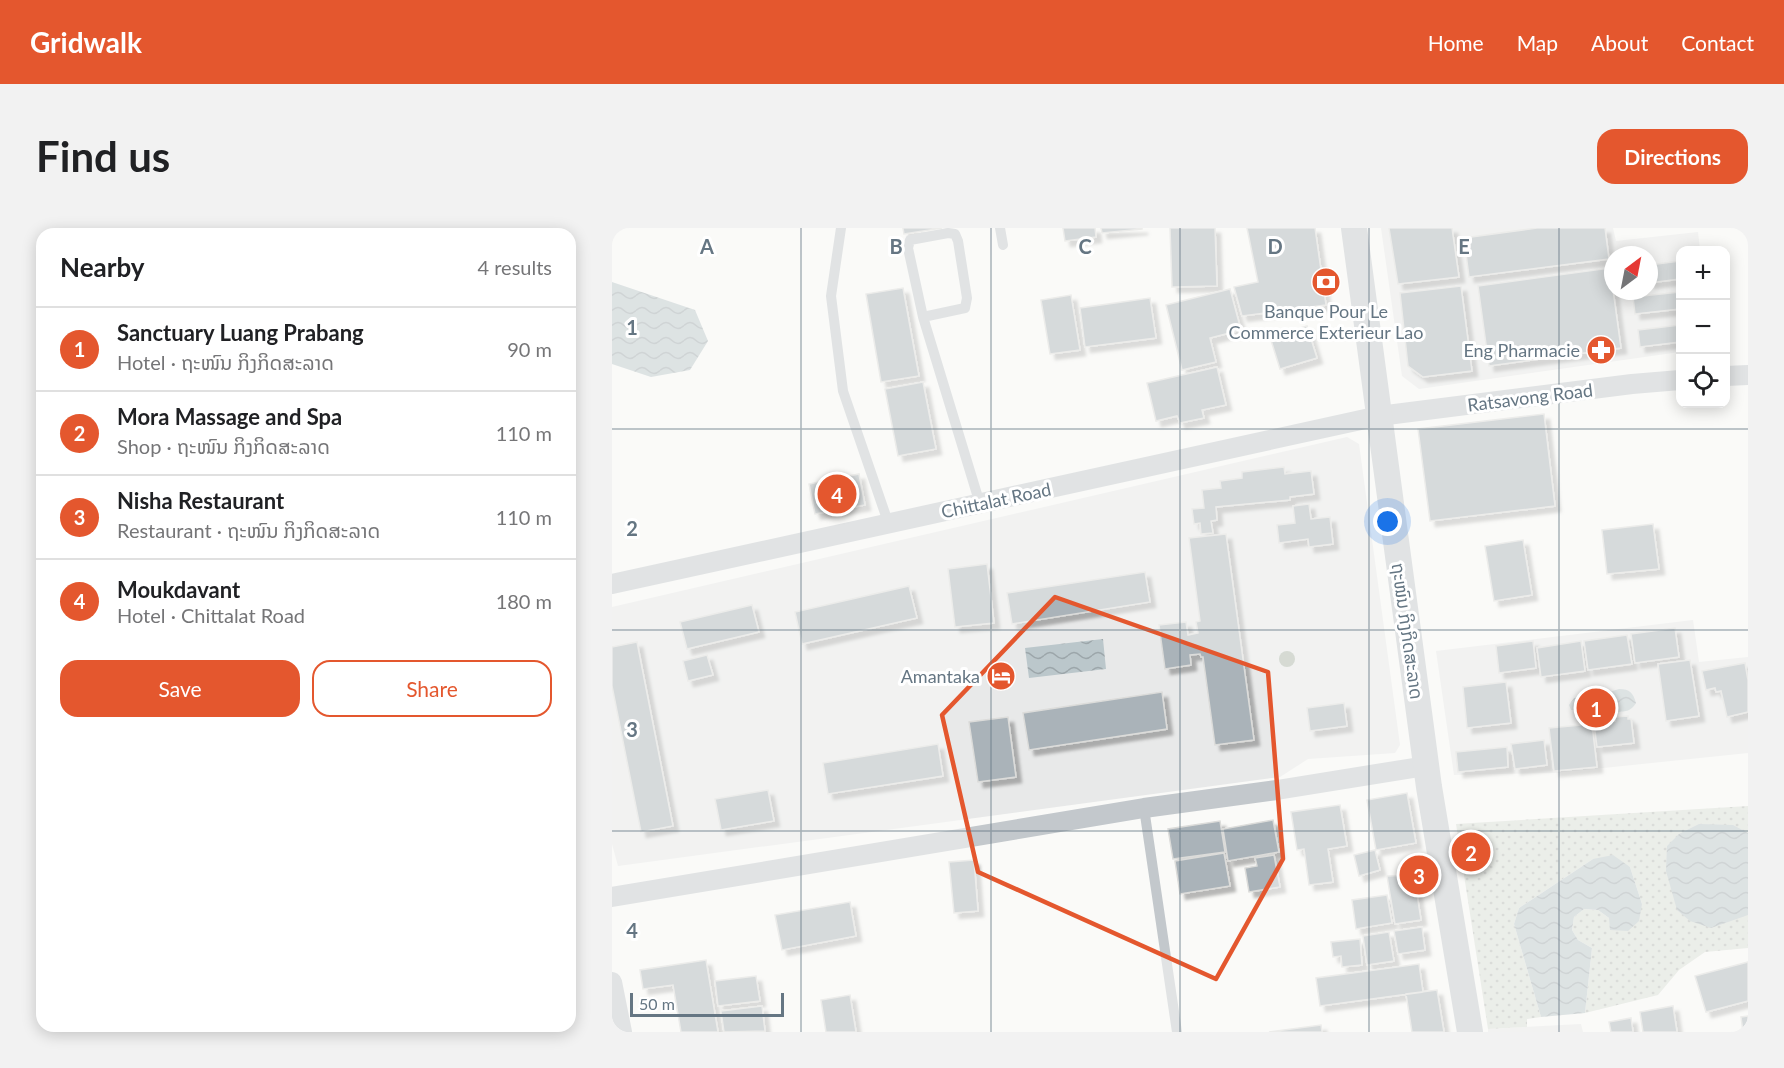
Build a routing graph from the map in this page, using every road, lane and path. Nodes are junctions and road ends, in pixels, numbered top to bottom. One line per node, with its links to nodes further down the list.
1 (841, 228): 11 (lane)
2 (1000, 228): 4 (lane)
3 (1354, 228): 9 (street, ຖະໜົນ ກິງກິດສະລາດ)
4 (1003, 246)
5 (923, 317): 5 (lane); 10 (lane)
6 (1748, 375): 7 (street)
7 (1730, 376)
8 (1676, 380): 9 (street, Ratsavong Road)
9 (1379, 416): 10 (street, Chittalat Road); 13 (street, ຖະໜົນ ກິງກິດສະລາດ)
10 (980, 504): 11 (street, Chittalat Road)
11 (888, 522): 12 (street, Chittalat Road)
12 (612, 584)
13 (1426, 766): 14 (street); 19 (street, ຖະໜົນ ກິງກິດສະລາດ)
14 (1144, 808): 15 (street); 18 (lane)
15 (612, 897)
16 (612, 982): 17 (street)
17 (622, 1032)
18 (1177, 1032)
19 (1470, 1032)

